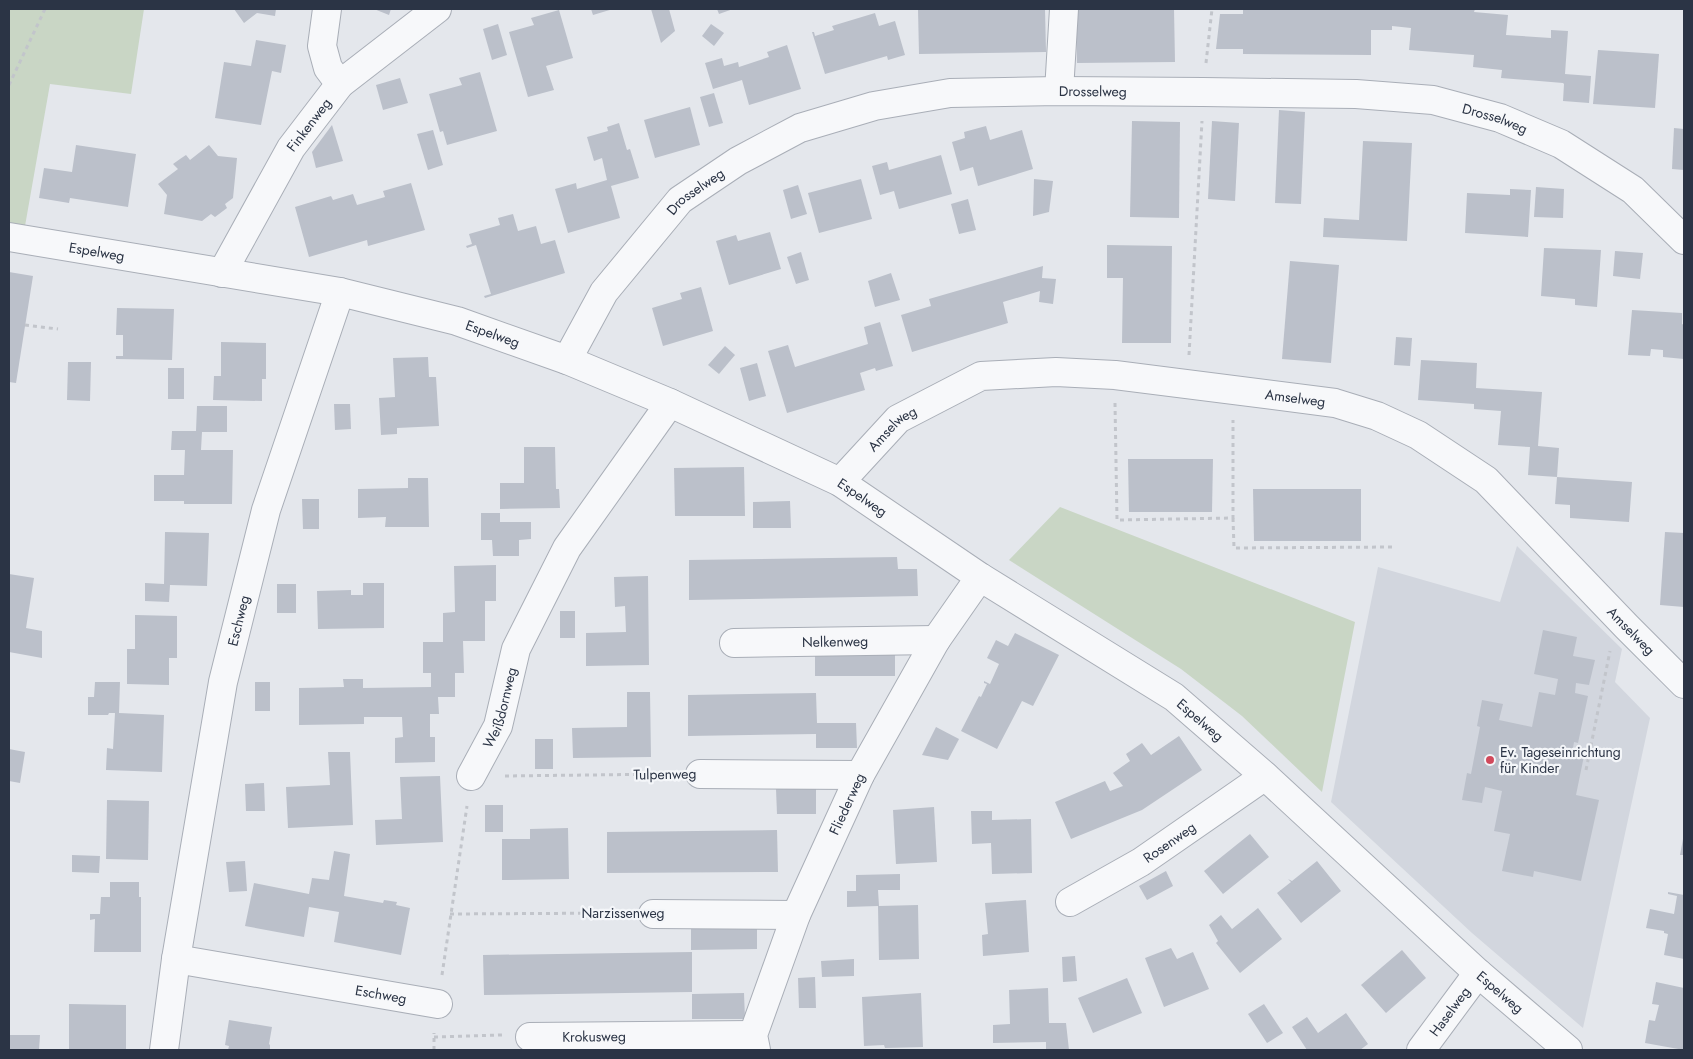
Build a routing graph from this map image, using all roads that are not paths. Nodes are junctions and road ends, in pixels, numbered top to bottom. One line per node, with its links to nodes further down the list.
1 (327, 9): 4 (street)
2 (437, 9): 4 (street, Finkenweg)
3 (1064, 9): 5 (street)
4 (340, 84): 8 (street, Finkenweg)
5 (1059, 91): 7 (street, Drosselweg); 10 (street, Drosselweg)
6 (9, 236): 8 (street, Espelweg)
7 (1684, 240)
8 (222, 273): 9 (street, Espelweg)
9 (340, 292): 10 (street, Espelweg); 24 (street, Eschweg)
10 (567, 360): 11 (street, Espelweg)
11 (670, 404): 12 (street, Espelweg); 18 (street, Weißdornweg)
12 (840, 482): 13 (street, Espelweg); 16 (street, Amselweg)
13 (980, 577): 14 (street, Fliederweg); 20 (street, Espelweg)
14 (936, 640): 15 (street, Nelkenweg); 19 (street, Fliederweg)
15 (734, 643)
16 (1684, 684)
17 (700, 774): 19 (street, Tulpenweg)
18 (471, 776)
19 (860, 776): 23 (street, Fliederweg)
20 (1265, 776): 21 (street, Rosenweg); 25 (street, Espelweg)
21 (1070, 902)
22 (652, 914): 23 (street, Narzissenweg)
23 (796, 914): 28 (street, Fliederweg)
24 (176, 959): 26 (street, Eschweg); 29 (street, Eschweg)
25 (1478, 973): 30 (street, Haselweg); 31 (street, Espelweg)
26 (438, 1004)
27 (530, 1037): 28 (street, Krokusweg)
28 (755, 1043)
29 (164, 1050)
30 (1421, 1050)
31 (1568, 1050)

